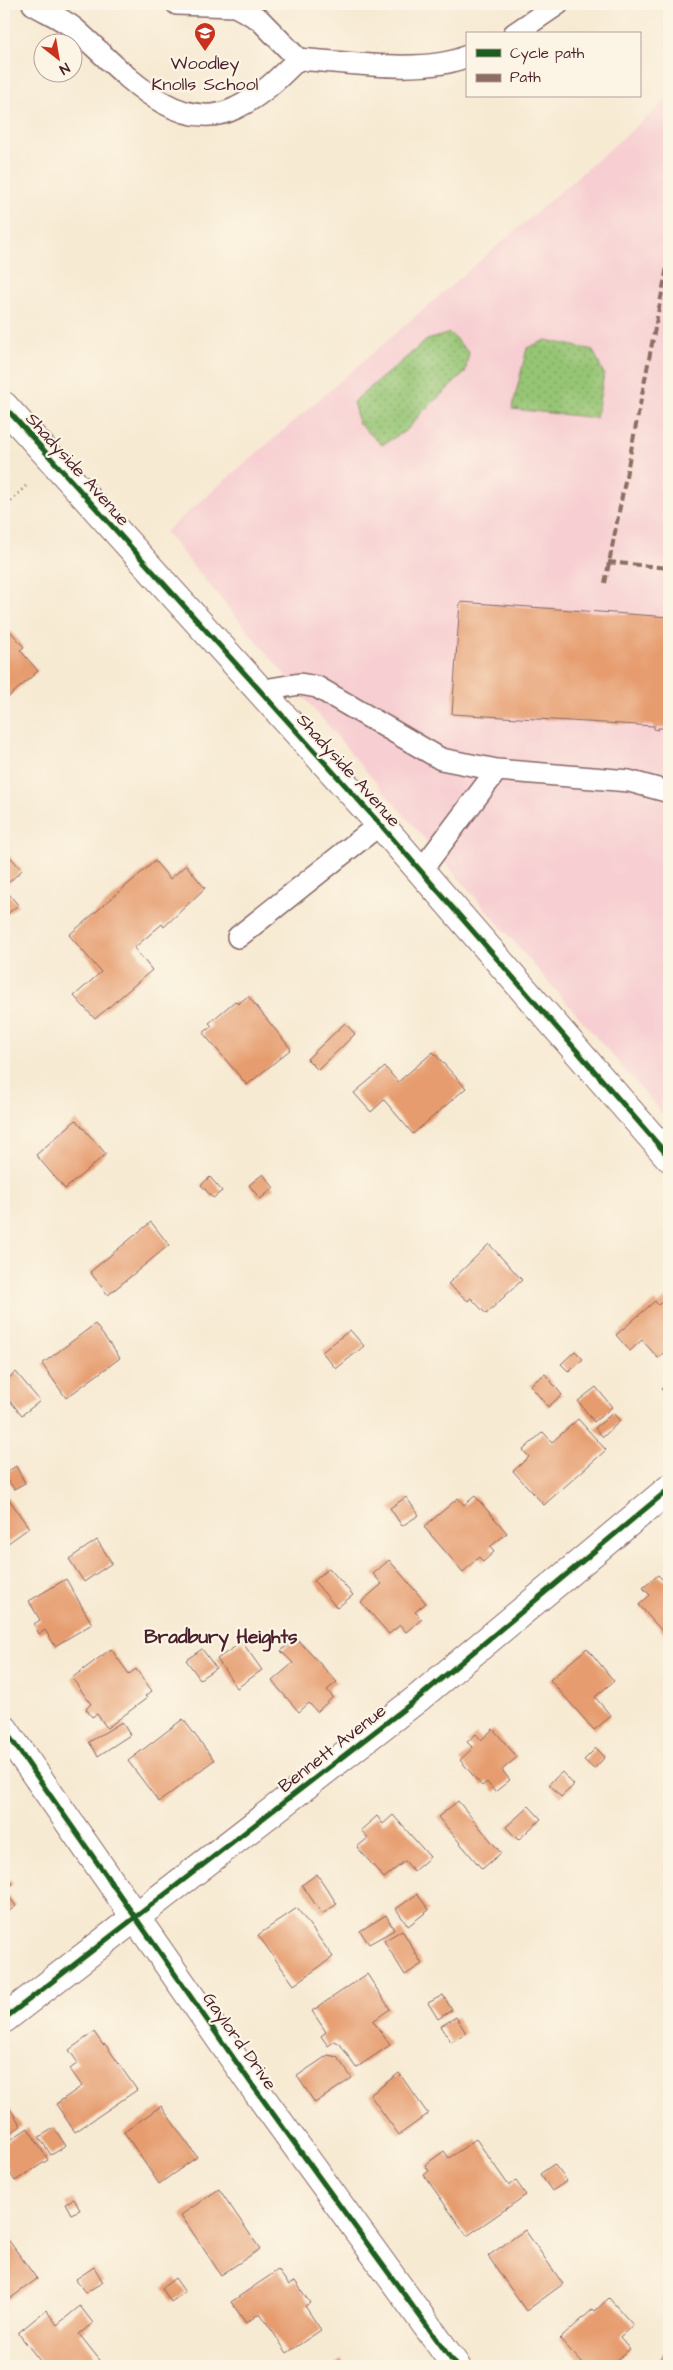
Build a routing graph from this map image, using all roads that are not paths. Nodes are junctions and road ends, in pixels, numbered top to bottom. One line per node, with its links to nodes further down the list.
1 (33, 4): 6 (lane)
2 (177, 4): 6 (lane)
3 (558, 4): 4 (lane)
4 (517, 32)
5 (466, 57): 6 (lane)
6 (298, 59)
7 (4, 406): 8 (street, Shadyside Avenue)
8 (258, 691): 9 (lane); 11 (street, Shadyside Avenue)
9 (498, 770): 10 (lane); 12 (lane)
10 (669, 792)
11 (380, 824): 12 (street, Shadyside Avenue); 13 (lane)
12 (420, 872): 14 (street, Shadyside Avenue)
13 (238, 937)
14 (669, 1156)
15 (669, 1489): 17 (street, Bennett Avenue)
16 (4, 1729): 17 (street, Gaylord Drive)
17 (135, 1917): 18 (street, Bennett Avenue); 19 (street, Gaylord Drive)
18 (4, 2019)
19 (456, 2366)

